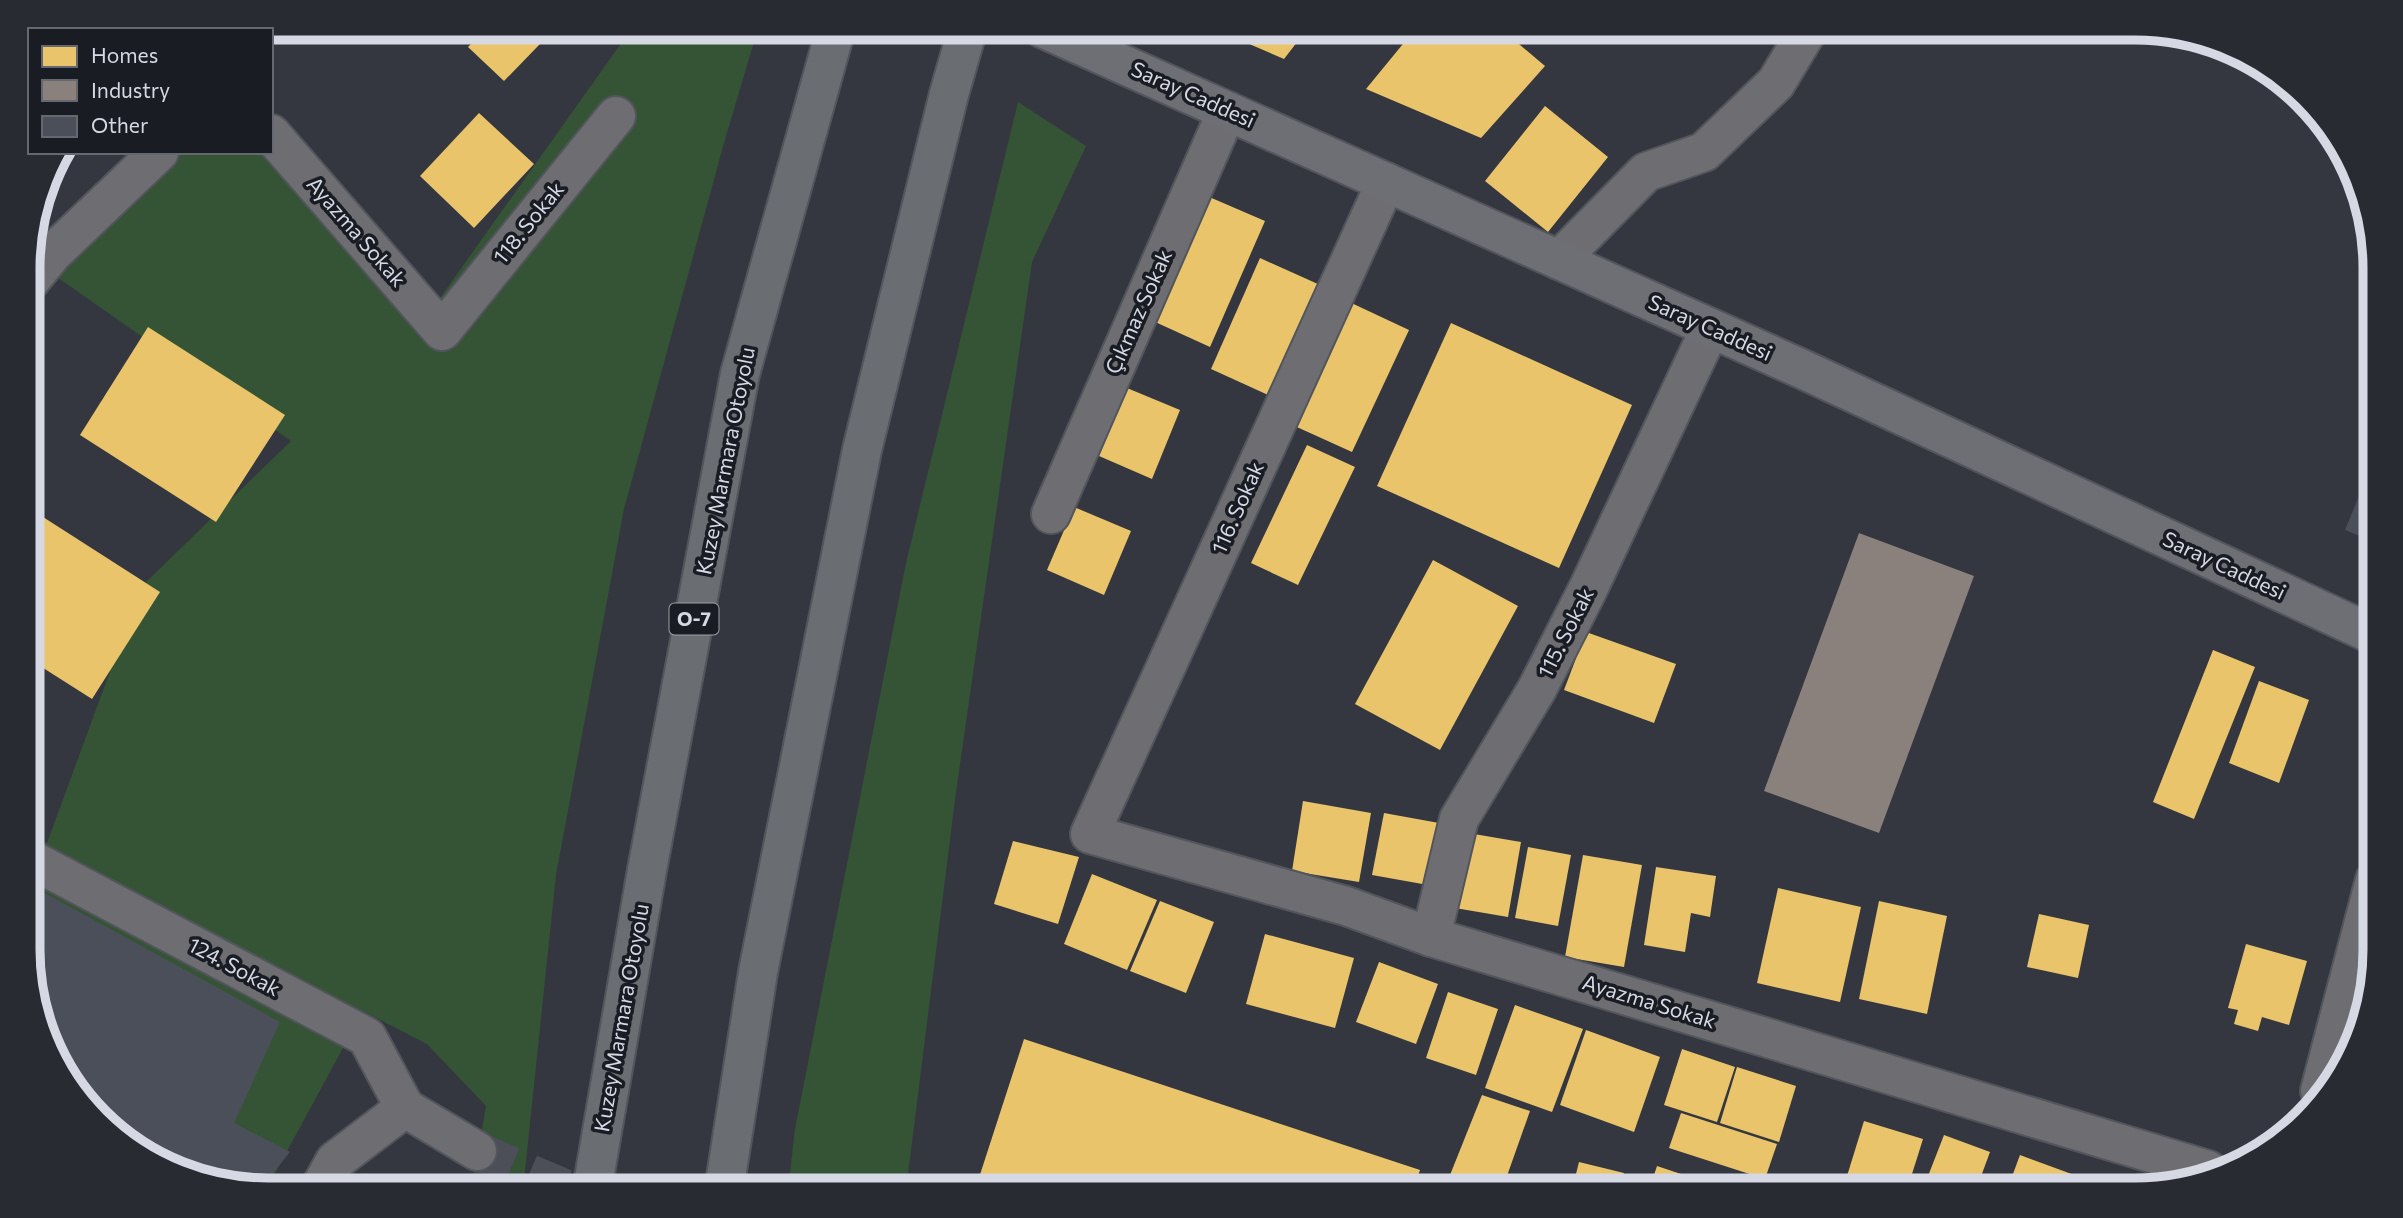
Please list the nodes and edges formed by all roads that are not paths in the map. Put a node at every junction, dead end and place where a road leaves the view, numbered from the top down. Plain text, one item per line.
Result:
1 (965, 40) edge
2 (1075, 40) edge
3 (1802, 40) edge
4 (833, 41) edge
5 (1227, 111) junction
6 (616, 116) dead end
7 (273, 136) edge
8 (157, 154) edge
9 (1386, 182) junction
10 (1559, 260) junction
11 (41, 268) edge
12 (1710, 329) junction
13 (442, 331) joint
14 (1051, 514) dead end
15 (2363, 630) edge
16 (1090, 834) joint
17 (40, 864) edge
18 (2363, 926) edge
19 (1431, 937) junction
20 (2323, 1078) edge
21 (405, 1108) junction
22 (477, 1151) tunnel mouth
23 (2201, 1168) edge
24 (326, 1178) edge
25 (594, 1178) edge
26 (726, 1178) edge

1 - 26 highway
2 - 5 main road, Saray Caddesi
3 - 10 street
4 - 25 highway, Kuzey Marmara Otoyolu / O-7
5 - 9 main road, Saray Caddesi
5 - 14 street, Çıkmaz Sokak
6 - 13 street, 118. Sokak
7 - 13 street, Ayazma Sokak
8 - 11 street
9 - 10 main road, Saray Caddesi
9 - 16 street, 116. Sokak
10 - 12 main road, Saray Caddesi
12 - 15 main road, Saray Caddesi
12 - 19 street, 115. Sokak
16 - 19 street, Ayazma Sokak
17 - 21 street, 124. Sokak
18 - 20 street
19 - 23 street, Ayazma Sokak
21 - 22 street
21 - 24 street

